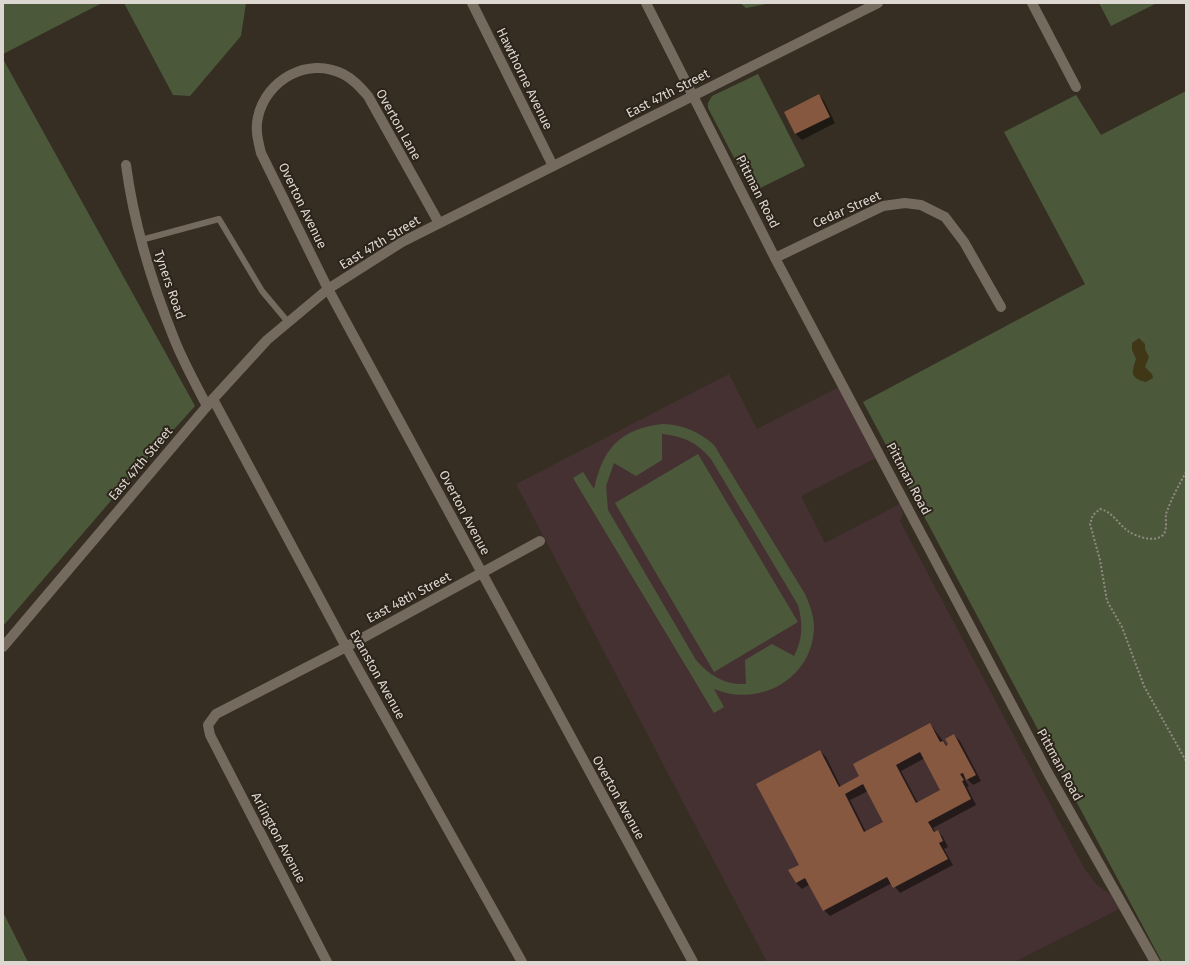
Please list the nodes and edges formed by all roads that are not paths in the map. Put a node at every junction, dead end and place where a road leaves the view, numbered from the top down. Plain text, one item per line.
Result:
1 (472, 3) edge
2 (646, 3) edge
3 (878, 3) edge
4 (1032, 3) edge
5 (288, 75) joint
6 (1076, 87) dead end
7 (694, 96) junction
8 (126, 165) dead end
9 (553, 166) junction
10 (439, 223) junction
11 (141, 240) junction
12 (775, 258) junction
13 (328, 289) junction
14 (1001, 307) dead end
15 (288, 322) junction
16 (210, 403) junction
17 (540, 541) dead end
18 (482, 574) junction
19 (3, 647) edge
20 (346, 647) junction
21 (208, 725) joint
22 (327, 962) edge
23 (522, 962) edge
24 (693, 962) edge
25 (1155, 962) edge

1 - 9 street, Hawthorne Avenue
2 - 7 street, Pittman Road
3 - 7 street, East 47th Street
4 - 6 street
5 - 10 street, Overton Lane
5 - 13 street, Overton Avenue
7 - 9 street, East 47th Street
7 - 12 street, Pittman Road
8 - 11 street, Tyners Road
9 - 10 street, East 47th Street
10 - 13 street, East 47th Street
11 - 15 lane
11 - 16 street, Tyners Road
12 - 14 street, Cedar Street
12 - 25 street, Pittman Road
13 - 15 street, East 47th Street
13 - 18 street, Overton Avenue
15 - 16 street, East 47th Street
16 - 19 street, East 47th Street
16 - 20 street, Evanston Avenue
17 - 18 street, East 48th Street
18 - 20 street, East 48th Street
18 - 24 street, Overton Avenue
20 - 21 street, East 48th Street
20 - 23 street, Evanston Avenue
21 - 22 street, Arlington Avenue

